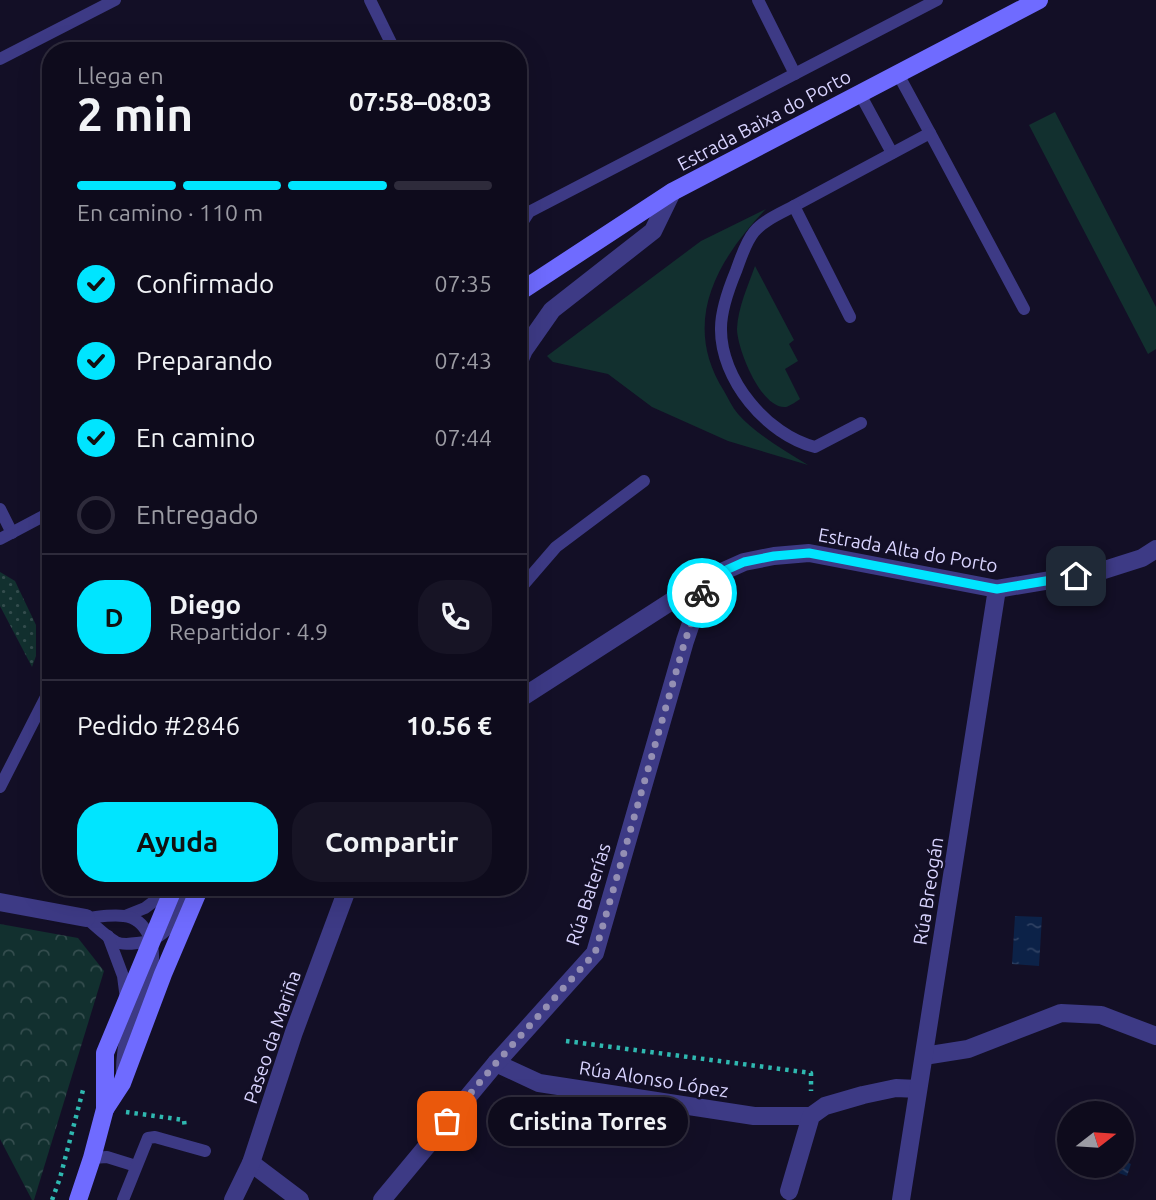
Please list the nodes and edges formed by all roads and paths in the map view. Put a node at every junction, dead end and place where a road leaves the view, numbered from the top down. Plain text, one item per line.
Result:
1 (115, 0) edge
2 (370, 0) edge
3 (758, 0) edge
4 (937, 0) edge
5 (1039, 0) edge
6 (391, 42) edge
7 (0, 60) edge
8 (796, 74) junction
9 (898, 74) junction
10 (860, 94) junction
11 (930, 133) junction
12 (892, 153) junction
13 (672, 192) junction
14 (794, 205) junction
15 (527, 215) edge
16 (527, 287) edge
17 (1024, 309) dead end
18 (850, 317) dead end
19 (527, 346) edge
20 (861, 424) dead end
21 (644, 481) dead end
22 (0, 509) edge
23 (42, 517) edge
24 (6, 536) edge
25 (1156, 549) edge
26 (706, 579) junction
27 (527, 581) edge
28 (997, 589) junction
29 (527, 695) edge
30 (42, 705) edge
31 (0, 787) edge
32 (161, 896) edge
33 (169, 896) edge
34 (185, 896) edge
35 (196, 896) edge
36 (345, 896) edge
37 (0, 902) edge
38 (125, 916) junction
39 (86, 918) junction
40 (108, 936) junction
41 (150, 942) junction
42 (126, 1002) junction
43 (1156, 1036) edge
44 (566, 1041) dead end
45 (924, 1056) junction
46 (496, 1063) junction
47 (122, 1083) junction
48 (918, 1088) junction
49 (105, 1109) junction
50 (811, 1116) junction
51 (184, 1120) dead end
52 (205, 1151) dead end
53 (93, 1158) junction
54 (251, 1163) junction
55 (136, 1166) junction
56 (789, 1191) dead end
57 (78, 1200) edge
58 (123, 1200) edge
59 (233, 1200) edge
60 (300, 1200) edge
61 (382, 1200) edge
62 (901, 1200) edge

1 - 7 lane
2 - 6 lane
3 - 8 lane
4 - 8 lane
5 - 9 main road, Estrada Baixa do Porto
8 - 15 lane
9 - 10 main road, Estrada Baixa do Porto
9 - 11 lane
10 - 12 lane
10 - 13 main road, Estrada Baixa do Porto
11 - 12 lane
11 - 17 lane
12 - 14 lane
13 - 16 main road, Estrada Baixa do Porto
13 - 19 street
14 - 18 lane
14 - 20 lane
21 - 27 lane
22 - 24 lane
23 - 24 lane
25 - 28 street, Estrada Alta do Porto
26 - 28 street, Estrada Alta do Porto
26 - 29 street, Estrada Alta do Porto
26 - 46 street, Rúa Baterías
28 - 45 street, Rúa Breogán
30 - 31 lane
32 - 38 lane
33 - 41 main road
34 - 41 lane
35 - 47 main road
36 - 54 street, Paseo da Mariña
37 - 39 street
38 - 39 lane
38 - 41 lane
39 - 40 lane
40 - 41 lane
40 - 42 lane
41 - 42 main road
41 - 47 lane
42 - 49 main road
43 - 45 street
44 - 50 path
45 - 48 street, Rúa Breogán
46 - 50 street, Rúa Alonso López
46 - 61 street, Rúa Baterías
47 - 49 main road
48 - 50 street, Rúa Alonso López
48 - 62 street, Rúa Breogán
49 - 51 path
49 - 53 main road
50 - 56 street
52 - 55 lane
53 - 55 lane
53 - 57 main road
54 - 59 street, Paseo da Mariña
54 - 60 street
55 - 58 lane

